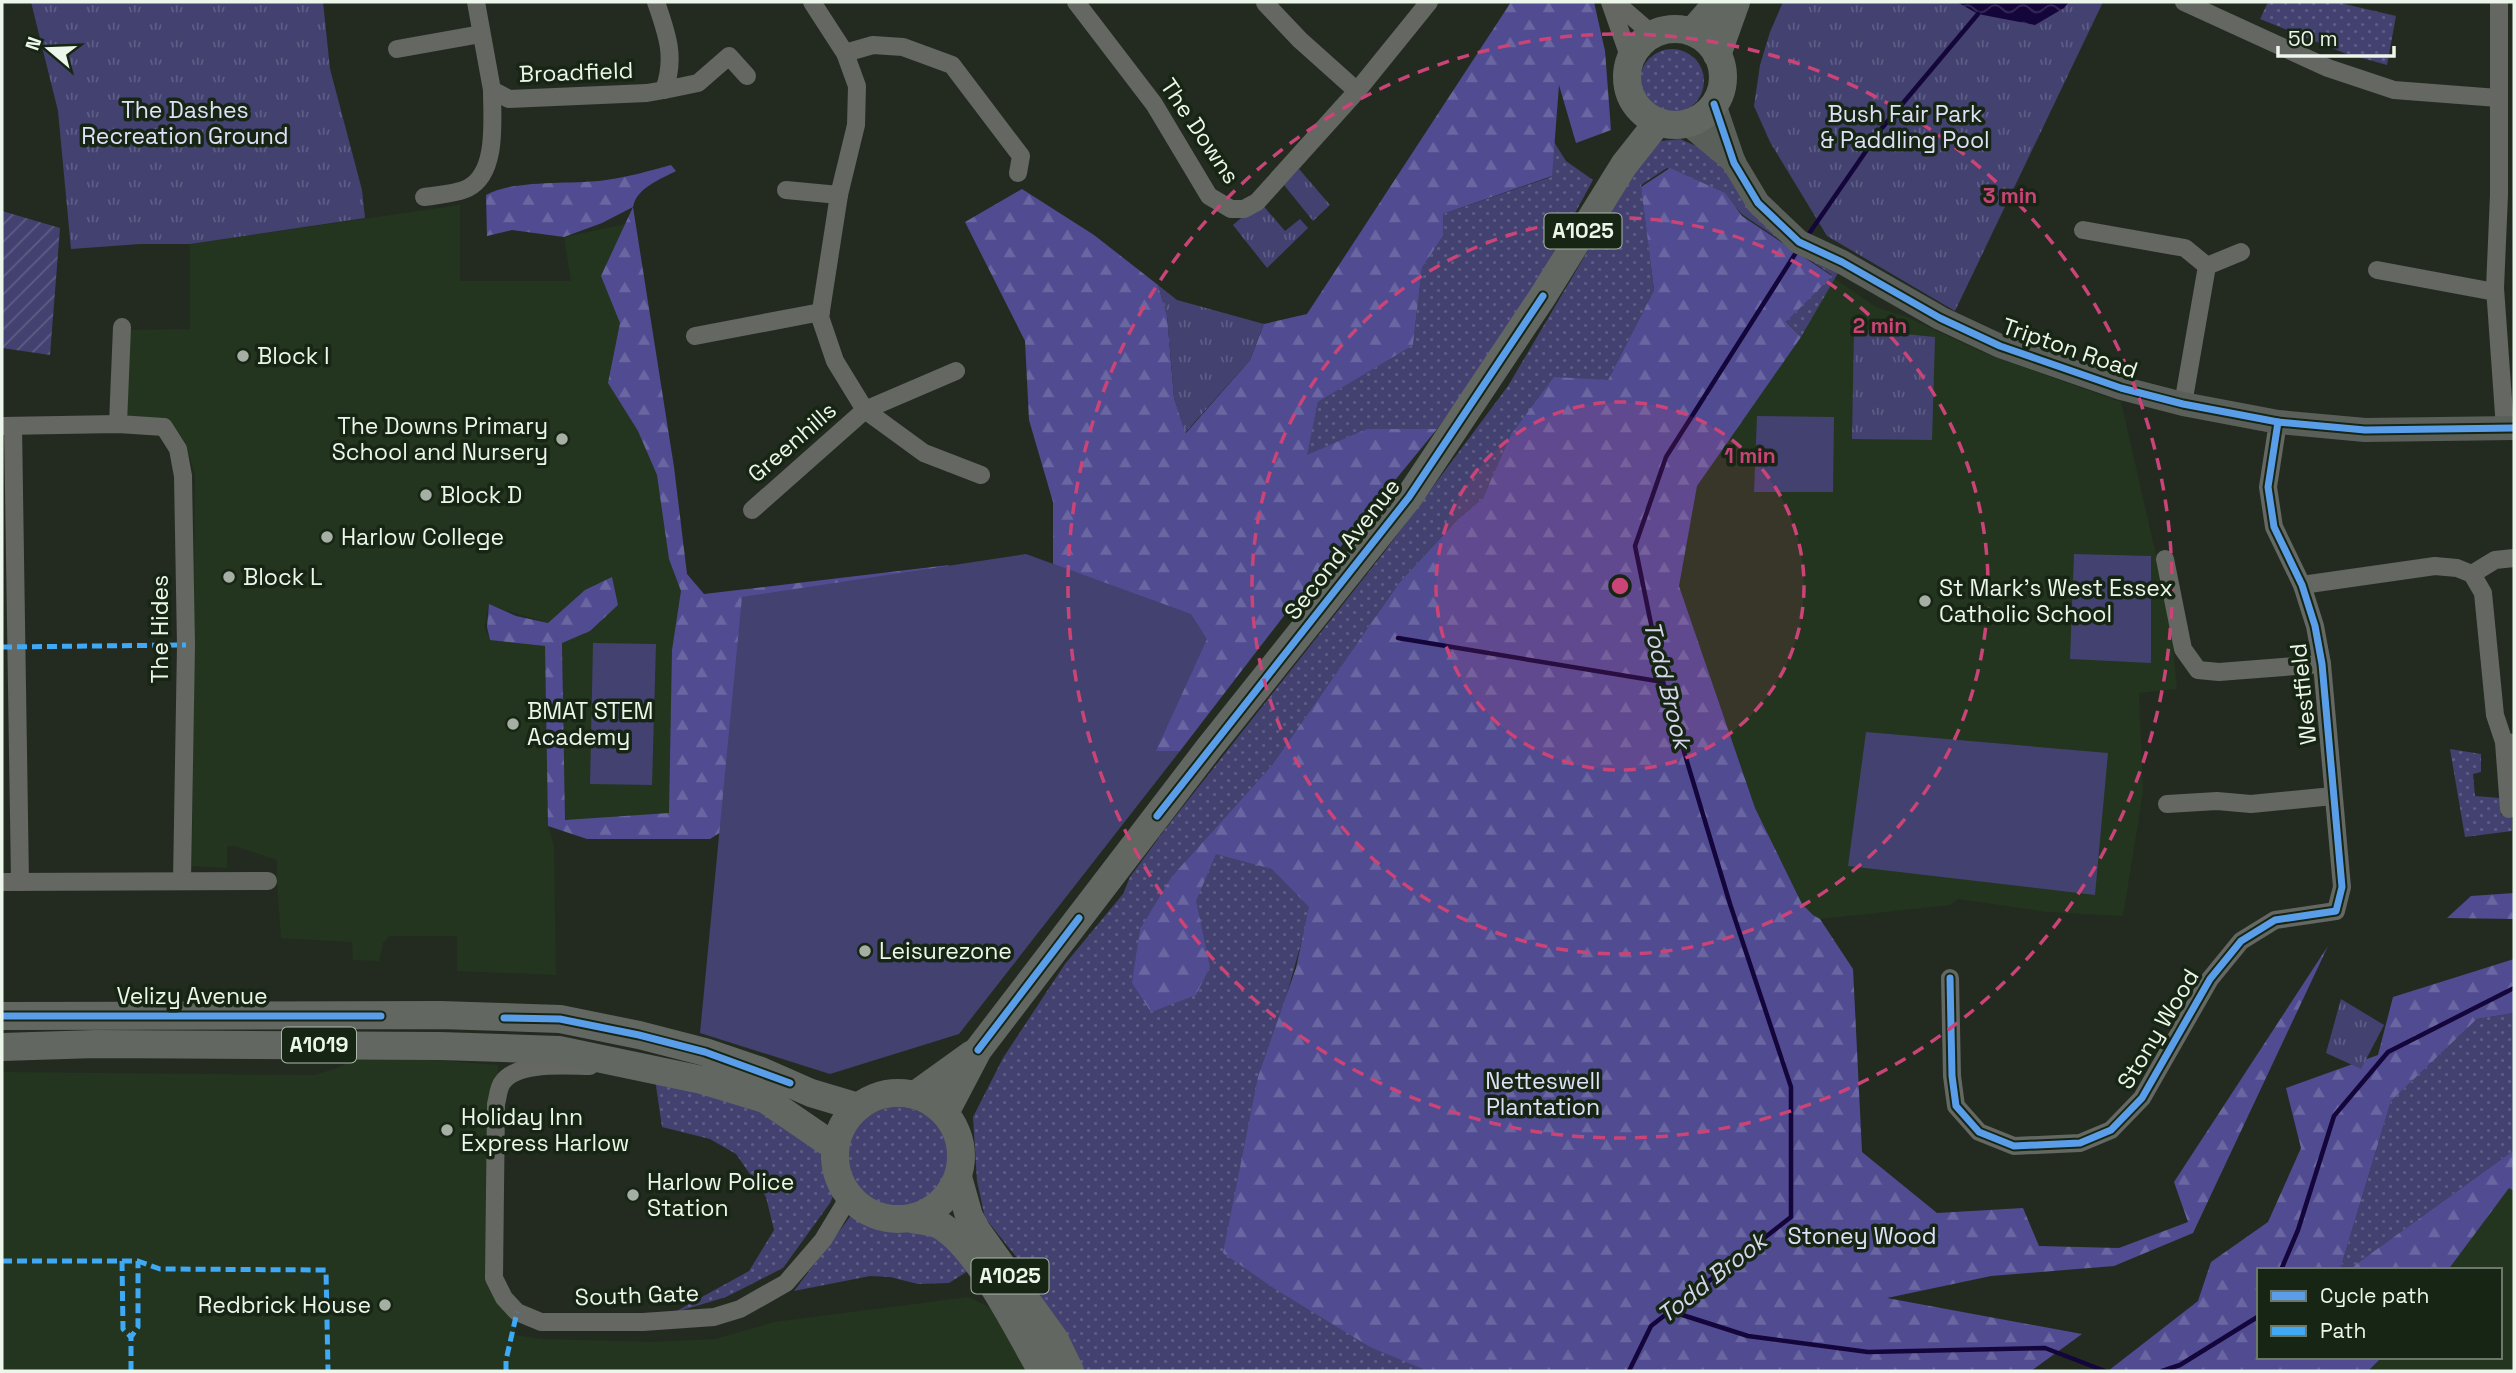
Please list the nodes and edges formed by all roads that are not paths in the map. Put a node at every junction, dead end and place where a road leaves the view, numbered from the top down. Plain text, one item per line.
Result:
1 (476, 2) edge
2 (656, 2) edge
3 (812, 2) edge
4 (1076, 2) edge
5 (1429, 2) edge
6 (1610, 2) edge
7 (1615, 2) edge
8 (1718, 2) edge
9 (1736, 2) edge
10 (2184, 2) edge
11 (2499, 2) edge
12 (1265, 3) edge
13 (1692, 32) junction
14 (481, 34) junction
15 (1652, 34) junction
16 (397, 49) dead end
17 (845, 53) junction
18 (1717, 55) junction
19 (1630, 59) junction
20 (747, 76) dead end
21 (492, 90) junction
22 (664, 90) junction
23 (1357, 91) junction
24 (2498, 98) junction
25 (1714, 104) junction
26 (1648, 115) junction
27 (1687, 123) junction
28 (1734, 163) junction
29 (1017, 173) dead end
30 (786, 190) dead end
31 (839, 195) junction
32 (424, 197) dead end
33 (2083, 230) dead end
34 (2241, 252) dead end
35 (2207, 266) junction
36 (2377, 270) dead end
37 (2496, 292) junction
38 (2506, 309) edge
39 (821, 312) junction
40 (122, 327) dead end
41 (695, 336) dead end
42 (956, 371) dead end
43 (2183, 404) junction
44 (865, 411) junction
45 (2278, 422) junction
46 (118, 424) junction
47 (7, 426) edge
48 (2510, 428) edge
49 (981, 475) dead end
50 (752, 510) dead end
51 (2514, 558) edge
52 (2165, 559) dead end
53 (2472, 575) junction
54 (2302, 585) junction
55 (2322, 664) junction
56 (2509, 743) edge
57 (2333, 796) junction
58 (2167, 804) dead end
59 (2509, 809) dead end
60 (182, 881) junction
61 (268, 881) dead end
62 (2, 882) edge
63 (20, 882) junction
64 (2342, 887) joint
65 (1950, 978) dead end
66 (2, 1016) edge
67 (2, 1047) edge
68 (978, 1050) junction
69 (634, 1067) junction
70 (915, 1095) junction
71 (858, 1107) junction
72 (945, 1114) junction
73 (835, 1147) junction
74 (958, 1177) junction
75 (849, 1197) junction
76 (912, 1219) junction
77 (1042, 1371) edge
78 (1070, 1371) edge

1 - 14 street, Broadfield
2 - 22 street, Broadfield
3 - 17 street, Greenhills
4 - 23 street, The Downs
5 - 23 street, The Downs
6 - 19 street
7 - 15 street
8 - 13 main road
9 - 18 main road
10 - 24 street
11 - 24 street
12 - 23 street
13 - 15 main road
13 - 18 main road
14 - 16 street
14 - 21 street, Broadfield
15 - 19 main road
17 - 29 street
17 - 31 street, Greenhills
18 - 25 main road
19 - 26 main road
20 - 22 street, Broadfield
21 - 22 street, Broadfield
21 - 32 street, Broadfield
24 - 37 street
25 - 27 main road
25 - 28 street, Tripton Road
26 - 27 main road
26 - 68 main road, Second Avenue / A1025
27 - 28 street, Tripton Road
28 - 43 street, Tripton Road
30 - 31 street
31 - 39 street, Greenhills
33 - 35 street
34 - 35 street
35 - 43 street
36 - 37 street
37 - 38 street
38 - 48 street
39 - 41 street
39 - 44 street, Greenhills
40 - 46 street
42 - 44 street, Greenhills
43 - 45 street, Tripton Road
44 - 49 street, Greenhills
44 - 50 street, Greenhills
45 - 48 street, Tripton Road
45 - 54 street, Westfield
46 - 47 street, The Hides
46 - 60 street, The Hides
47 - 63 street, The Hides
51 - 53 street
52 - 55 street, Westfield
53 - 54 street
53 - 56 street
54 - 55 street, Westfield
55 - 57 street, Westfield
56 - 59 street
57 - 58 street
57 - 64 street, Westfield
60 - 61 street
60 - 63 street
62 - 63 street
64 - 65 street, Stony Wood
66 - 71 main road, Velizy Avenue / A1019
67 - 69 main road, A1019
68 - 70 main road, Second Avenue / A1025
68 - 72 main road, Second Avenue / A1025
69 - 73 main road, A1019
69 - 75 street, South Gate
70 - 71 main road
70 - 72 main road
71 - 73 main road
72 - 74 main road
73 - 75 main road
74 - 76 main road
74 - 78 main road, A1025
75 - 76 main road
76 - 77 main road, A1025

